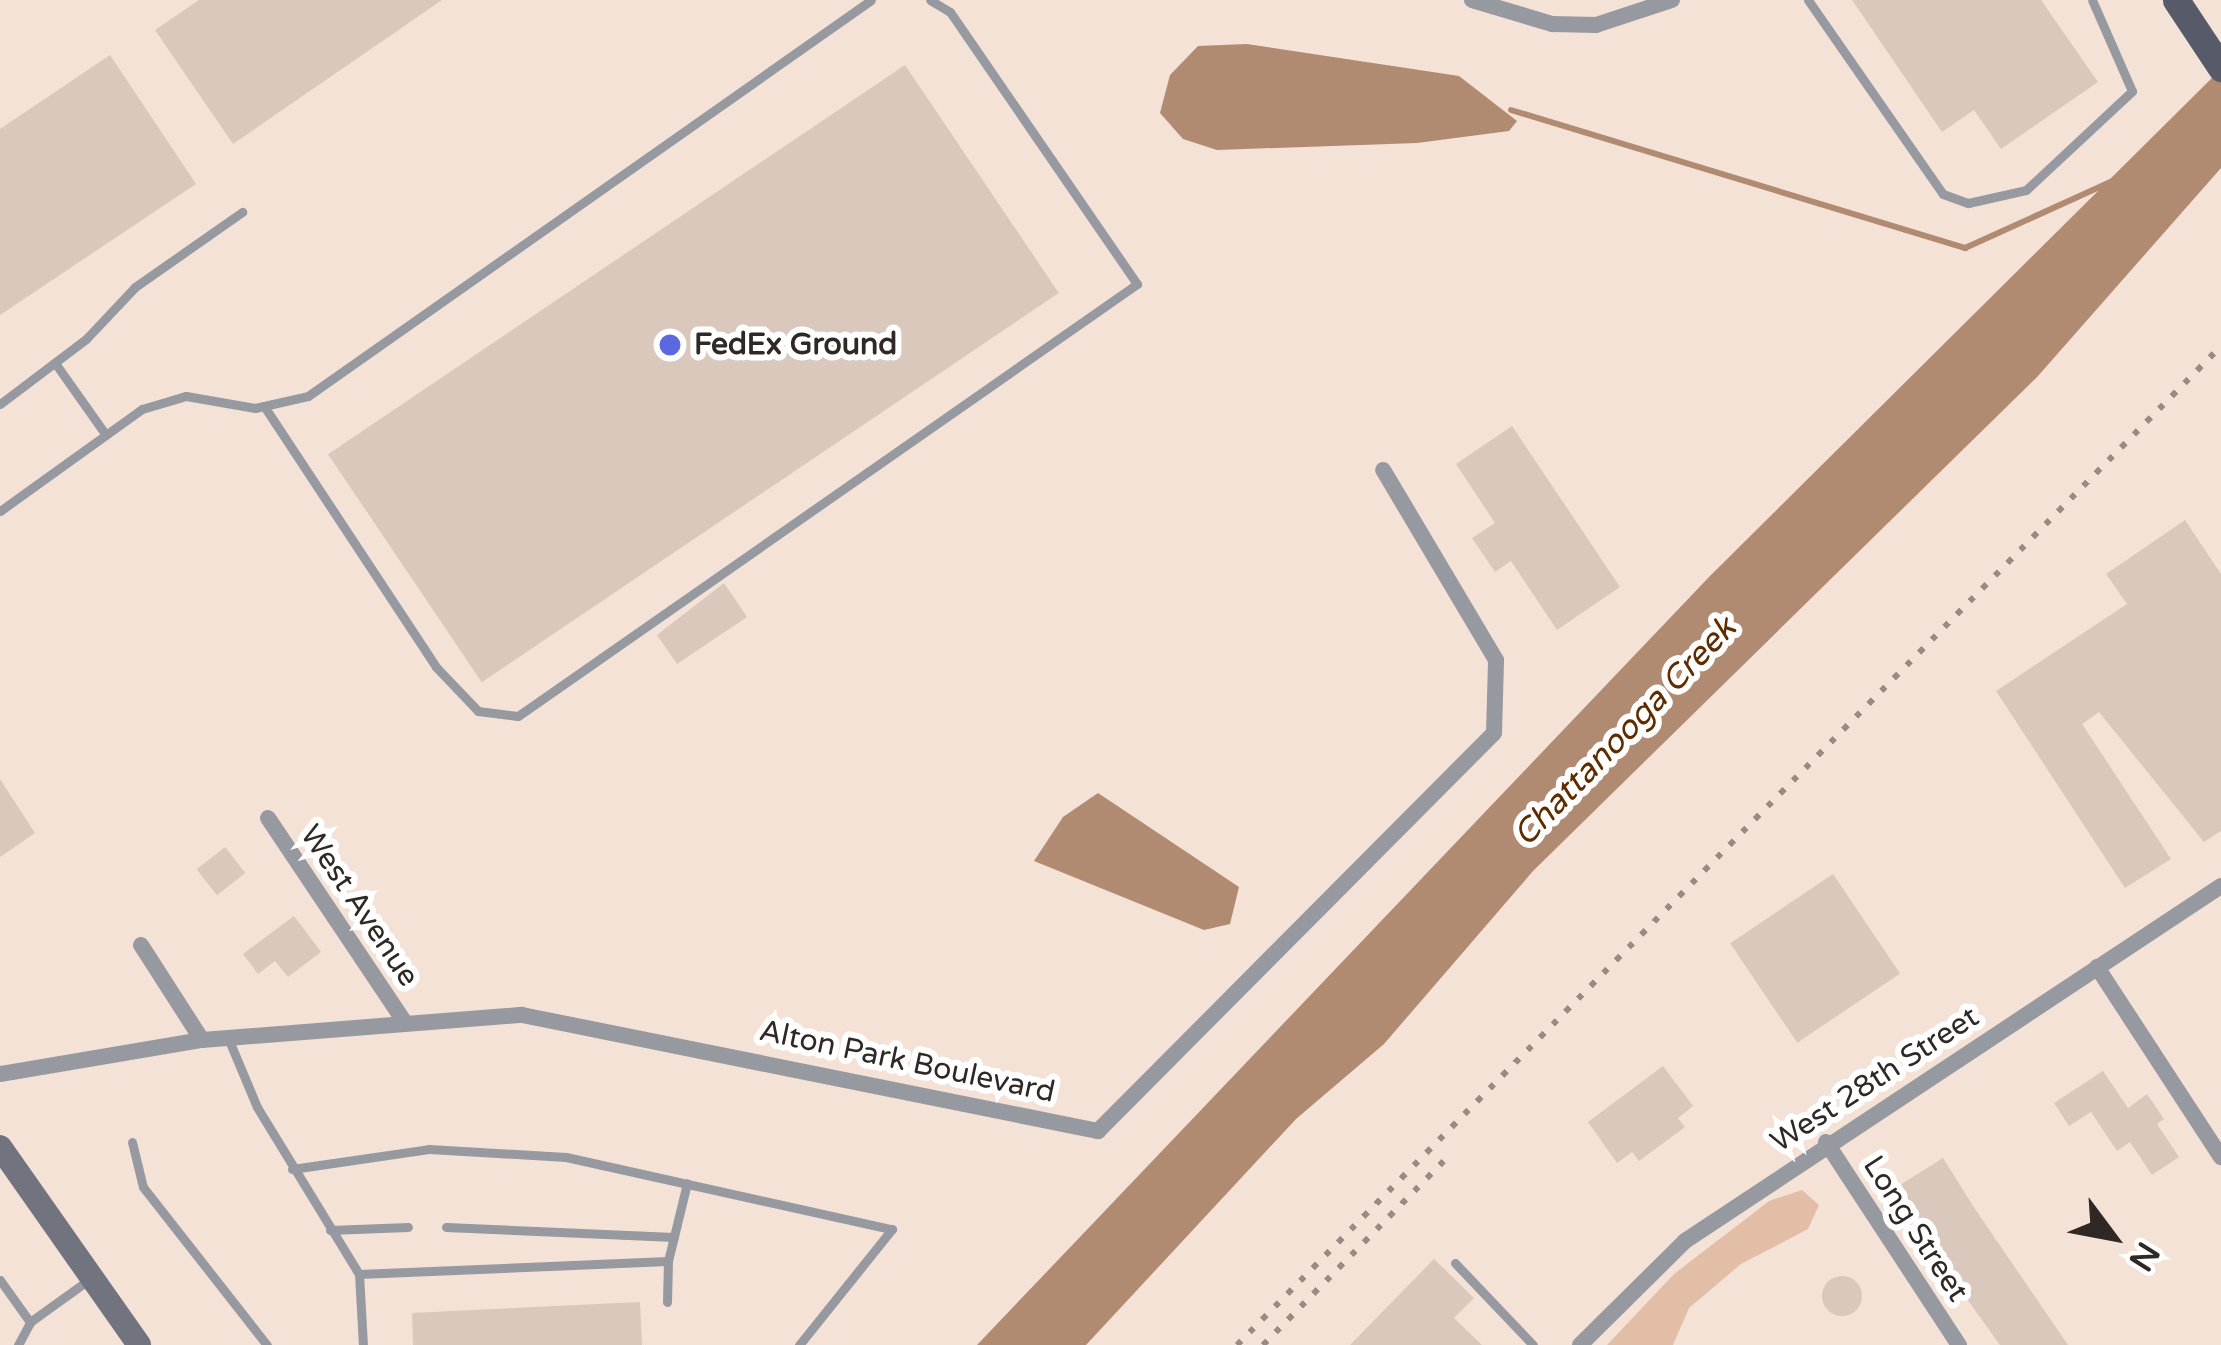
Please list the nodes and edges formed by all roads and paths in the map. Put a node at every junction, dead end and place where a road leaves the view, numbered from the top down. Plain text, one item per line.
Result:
1 (871, 0) edge
2 (930, 0) edge
3 (1472, 0) edge
4 (1672, 0) edge
5 (1808, 0) edge
6 (2092, 0) edge
7 (2176, 0) edge
8 (2221, 68) edge
9 (242, 212) dead end
10 (55, 363) junction
11 (0, 404) edge
12 (264, 406) junction
13 (106, 435) junction
14 (1383, 470) dead end
15 (0, 511) edge
16 (268, 818) dead end
17 (2221, 886) edge
18 (141, 945) dead end
19 (2097, 967) junction
20 (405, 1023) junction
21 (228, 1038) junction
22 (202, 1040) junction
23 (0, 1074) edge
24 (132, 1142) dead end
25 (1826, 1142) junction
26 (0, 1147) edge
27 (2221, 1157) edge
28 (292, 1169) junction
29 (686, 1184) junction
30 (408, 1227) dead end
31 (446, 1227) dead end
32 (330, 1229) junction
33 (674, 1237) junction
34 (668, 1261) junction
35 (1455, 1263) dead end
36 (359, 1274) junction
37 (92, 1278) junction
38 (0, 1280) edge
39 (667, 1302) dead end
40 (30, 1322) junction
41 (18, 1345) edge
42 (139, 1345) edge
43 (267, 1345) edge
44 (363, 1345) edge
45 (799, 1345) edge
46 (1533, 1345) edge
47 (1580, 1345) edge
48 (1959, 1345) edge

1 - 12 lane
2 - 12 lane
3 - 4 street
5 - 6 lane
7 - 8 main road
9 - 10 lane
10 - 11 lane
10 - 13 lane
12 - 13 lane
13 - 15 lane
14 - 20 street, Alton Park Boulevard
16 - 20 street, West Avenue
17 - 19 street, West 28th Street
18 - 22 street
19 - 25 street, West 28th Street
19 - 27 street
20 - 21 street, Alton Park Boulevard
21 - 22 street, Alton Park Boulevard
21 - 28 lane
22 - 23 street, Alton Park Boulevard
24 - 43 lane
25 - 47 street, West 28th Street
25 - 48 street, Long Street
26 - 37 main road
28 - 29 lane
28 - 32 lane
29 - 33 lane
29 - 45 lane
30 - 32 lane
31 - 33 lane
32 - 36 lane
33 - 34 lane
34 - 36 lane
34 - 39 lane
35 - 46 lane
36 - 44 lane
37 - 40 lane
37 - 42 main road
38 - 40 lane
40 - 41 lane

